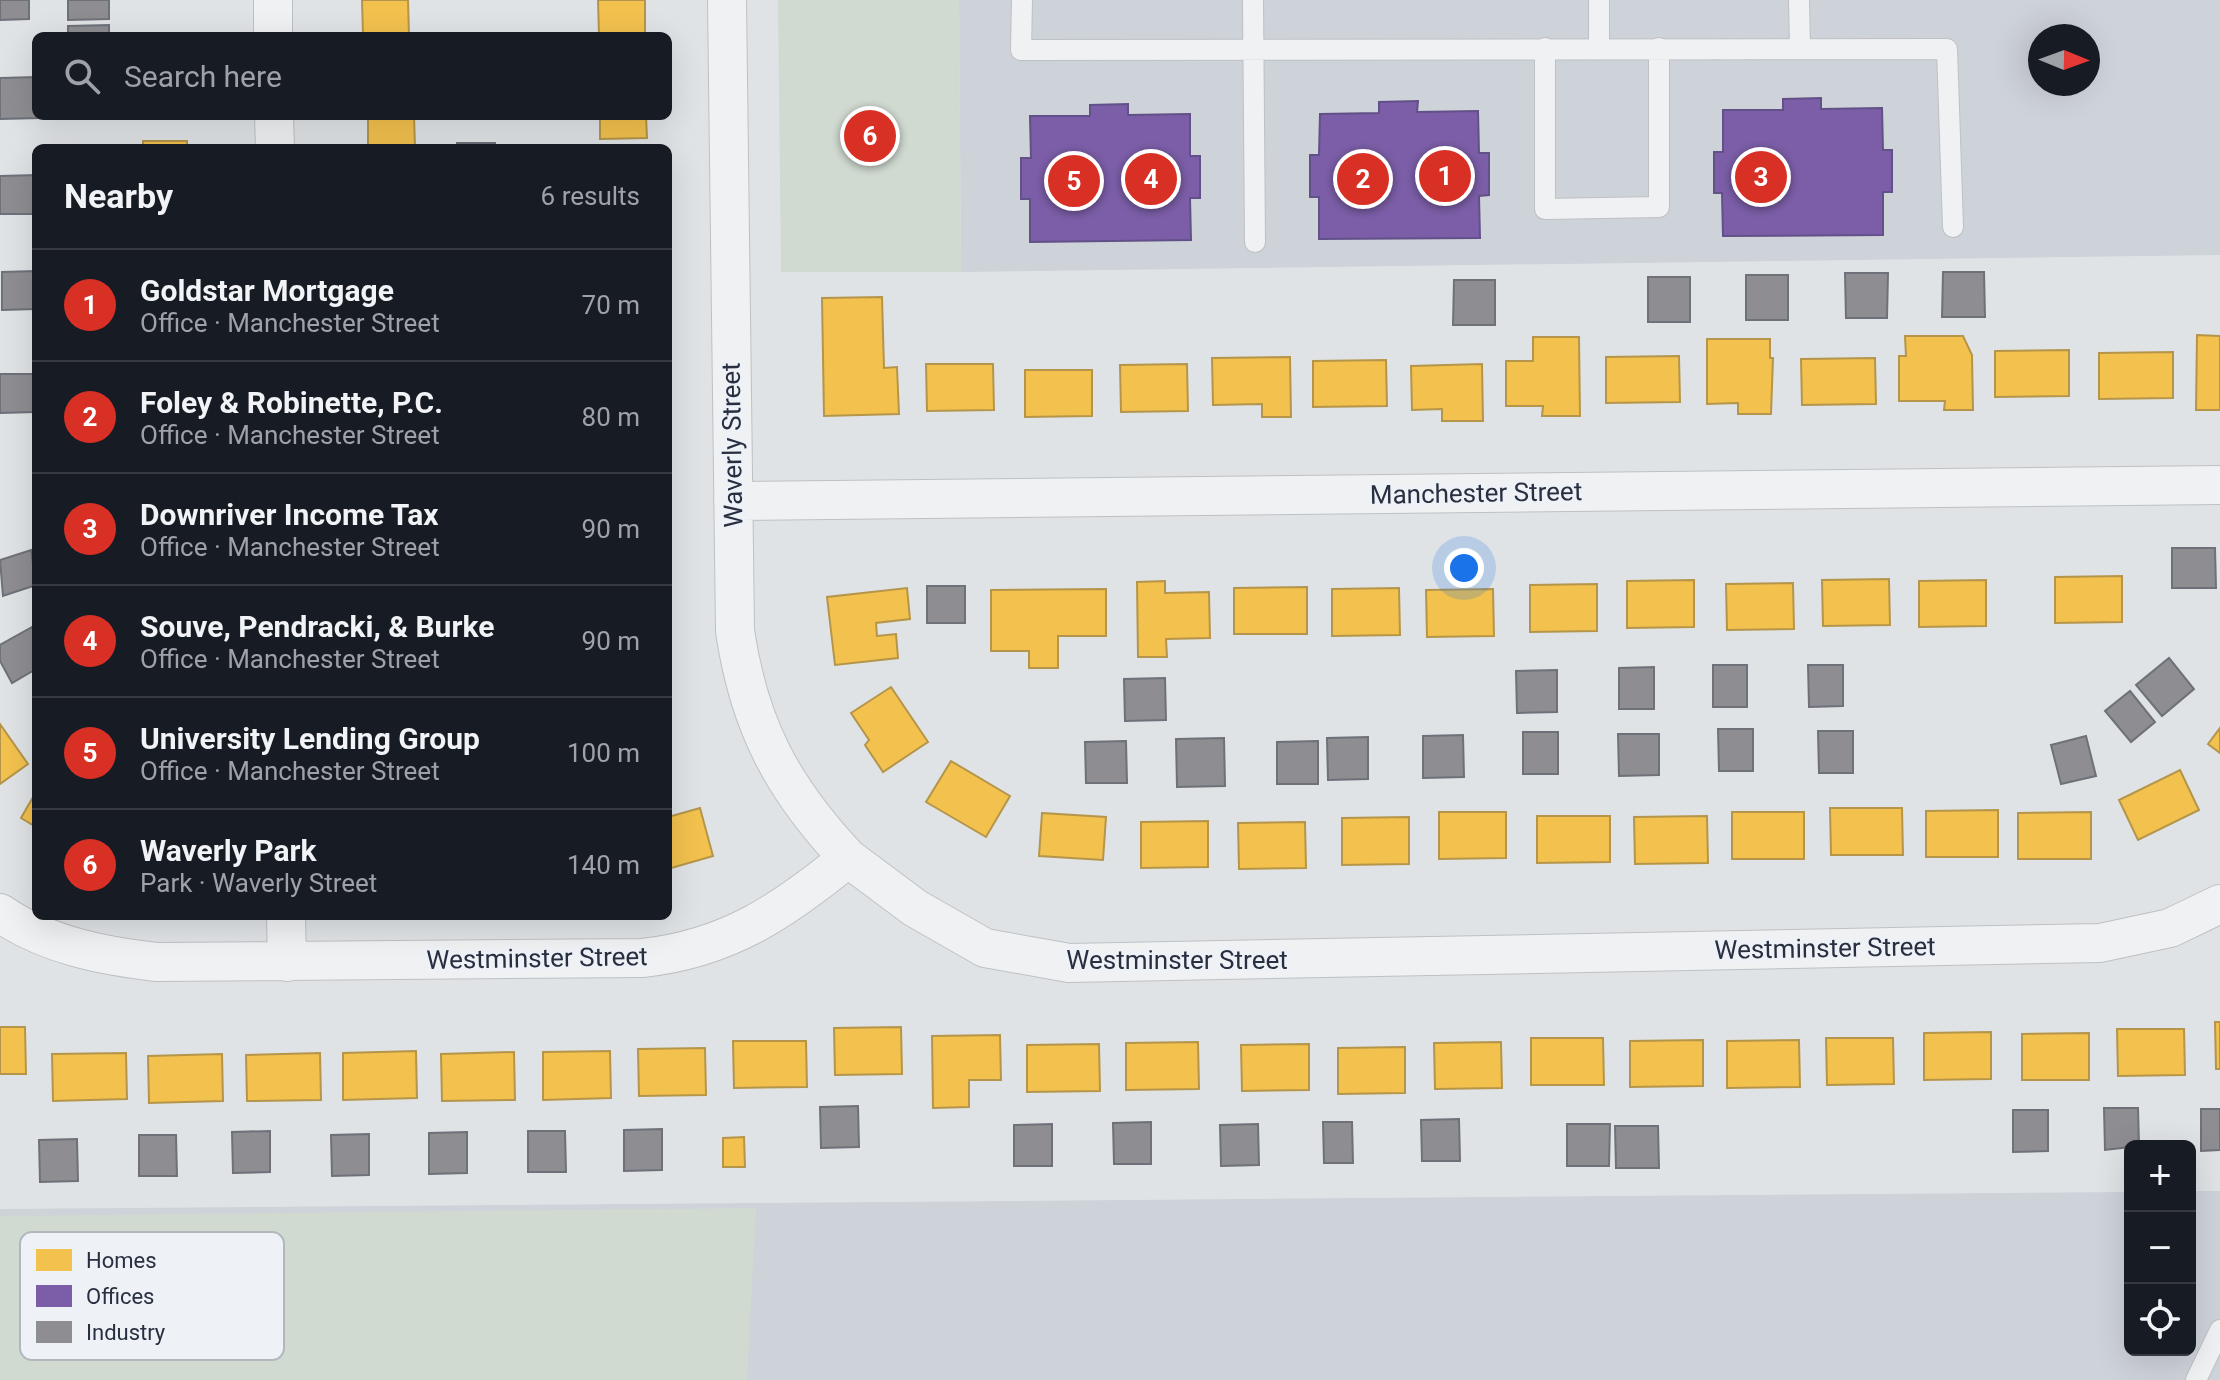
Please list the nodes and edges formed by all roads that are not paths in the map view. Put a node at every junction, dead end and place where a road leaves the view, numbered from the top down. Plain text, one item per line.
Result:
1 (273, 0) edge
2 (727, 0) edge
3 (1022, 0) edge
4 (1253, 0) edge
5 (1599, 0) edge
6 (1799, 0) edge
7 (273, 32) edge
8 (1800, 47) junction
9 (1545, 48) junction
10 (1599, 48) junction
11 (1659, 48) junction
12 (1253, 49) junction
13 (274, 120) edge
14 (275, 144) edge
15 (1953, 227) dead end
16 (1255, 242) dead end
17 (2220, 485) edge
18 (733, 501) junction
19 (848, 858) junction
20 (2220, 904) edge
21 (0, 913) edge
22 (286, 920) edge
23 (287, 962) junction
24 (2220, 1330) edge
25 (2196, 1380) edge

1 - 7 street
2 - 18 street, Waverly Street
3 - 12 lane
4 - 12 lane
5 - 10 lane
6 - 8 lane
8 - 11 lane
8 - 15 lane
9 - 10 lane
9 - 11 lane
9 - 12 lane
10 - 11 lane
12 - 16 lane
13 - 14 street
17 - 18 street, Manchester Street
18 - 19 street, Waverly Street
19 - 20 street, Westminster Street
19 - 23 street, Westminster Street
21 - 23 street, Westminster Street
22 - 23 street
24 - 25 lane

